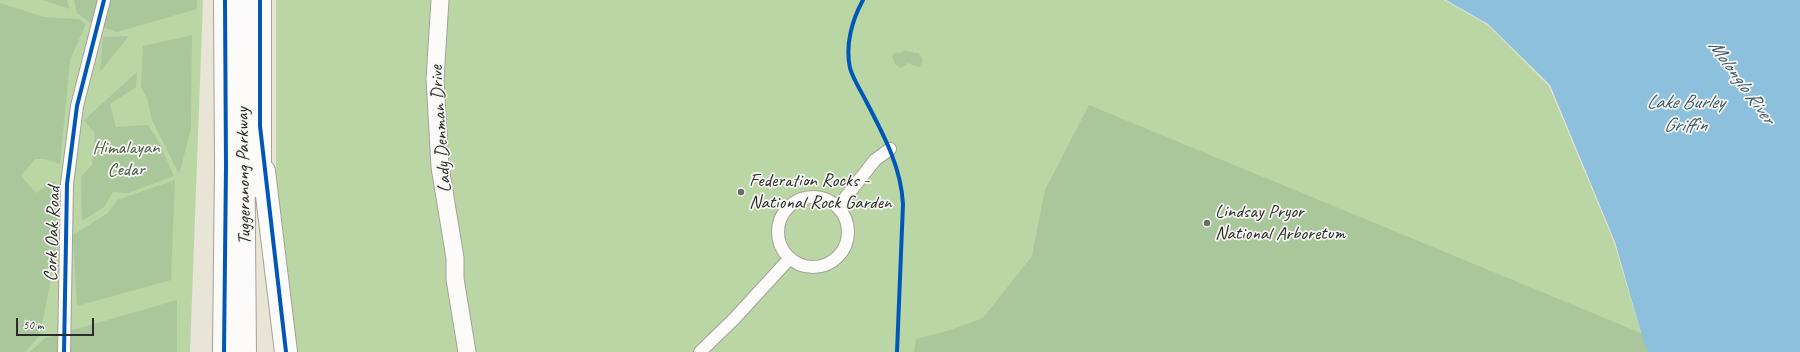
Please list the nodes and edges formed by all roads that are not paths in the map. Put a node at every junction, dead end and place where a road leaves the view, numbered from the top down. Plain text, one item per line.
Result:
1 (104, 0) edge
2 (225, 0) edge
3 (242, 0) edge
4 (260, 0) edge
5 (440, 0) edge
6 (260, 126) junction
7 (890, 149) dead end
8 (245, 189) junction
9 (838, 207) junction
10 (455, 258) junction
11 (790, 258) junction
12 (64, 352) edge
13 (224, 352) edge
14 (235, 352) edge
15 (245, 352) edge
16 (260, 352) edge
17 (286, 352) edge
18 (467, 352) edge
19 (478, 352) edge
20 (700, 352) edge

1 - 12 street, Cork Oak Road
2 - 13 highway
3 - 8 highway, Tuggeranong Parkway
4 - 6 highway, Tuggeranong Parkway
5 - 10 street, Lady Denman Drive
6 - 16 highway, Tuggeranong Parkway
6 - 17 highway
7 - 9 street
8 - 14 highway
8 - 15 highway, Tuggeranong Parkway
9 - 11 street
9 - 11 street
10 - 18 street, Lady Denman Drive
10 - 19 street, Lady Denman Drive
11 - 20 street

